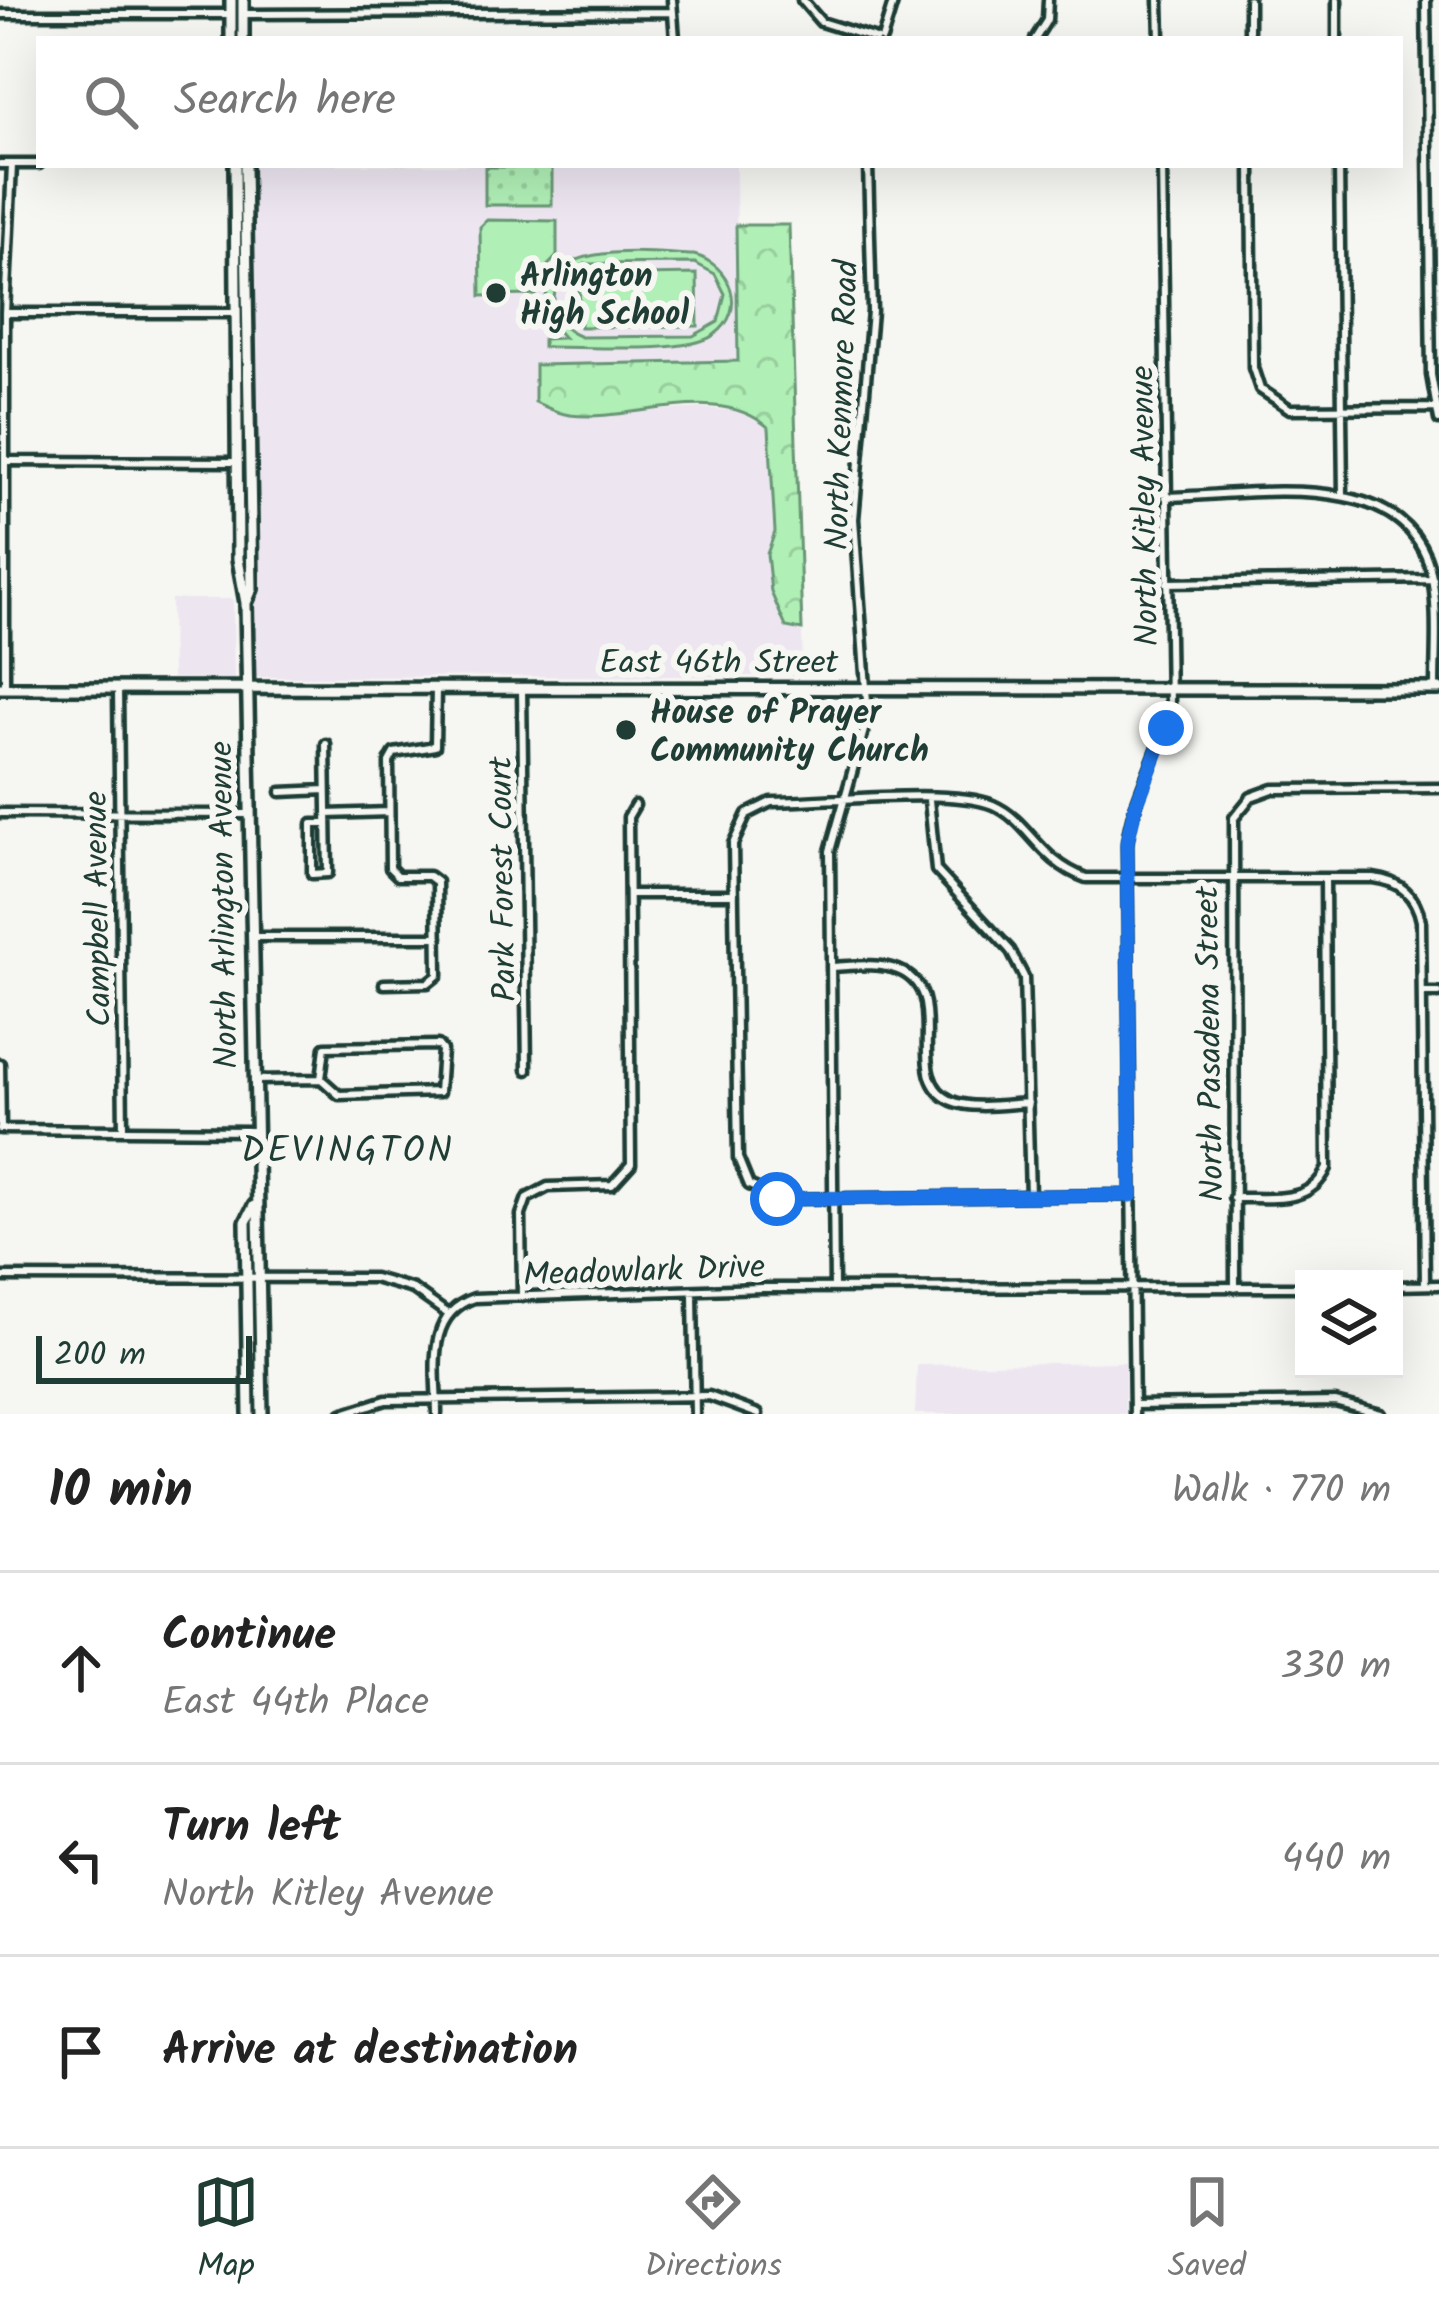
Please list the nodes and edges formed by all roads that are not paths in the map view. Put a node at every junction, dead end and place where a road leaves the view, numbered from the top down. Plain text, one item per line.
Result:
1 (231, 0) edge
2 (243, 0) edge
3 (672, 0) edge
4 (802, 0) edge
5 (894, 0) edge
6 (1048, 0) edge
7 (1159, 0) edge
8 (1249, 0) edge
9 (1336, 0) edge
10 (1426, 0) edge
11 (673, 12) junction
12 (0, 14) edge
13 (237, 14) junction
14 (232, 36) edge
15 (242, 36) edge
16 (675, 36) edge
17 (869, 36) edge
18 (880, 36) edge
19 (1037, 36) edge
20 (1160, 36) edge
21 (1249, 36) edge
22 (1337, 36) edge
23 (1428, 130) junction
24 (1439, 130) edge
25 (0, 164) edge
26 (36, 164) edge
27 (12, 165) junction
28 (235, 168) edge
29 (245, 168) edge
30 (868, 168) edge
31 (1162, 168) edge
32 (1251, 168) edge
33 (1339, 168) edge
34 (5, 313) junction
35 (236, 313) junction
36 (3, 348) edge
37 (1437, 408) edge
38 (1342, 409) junction
39 (1439, 419) edge
40 (9, 460) junction
41 (236, 462) junction
42 (1343, 495) junction
43 (1166, 496) junction
44 (1432, 579) junction
45 (1167, 583) junction
46 (246, 603) junction
47 (868, 687) junction
48 (1170, 687) junction
49 (3, 688) edge
50 (118, 688) junction
51 (436, 688) junction
52 (522, 688) junction
53 (1437, 688) edge
54 (247, 689) junction
55 (326, 744) dead end
56 (1439, 788) edge
57 (327, 790) junction
58 (281, 792) dead end
59 (928, 800) junction
60 (844, 801) junction
61 (634, 805) dead end
62 (390, 812) junction
63 (0, 813) edge
64 (119, 814) junction
65 (248, 814) junction
66 (327, 814) junction
67 (327, 824) junction
68 (1325, 879) junction
69 (1230, 880) junction
70 (1127, 881) junction
71 (629, 894) junction
72 (734, 894) junction
73 (250, 937) junction
74 (438, 937) junction
75 (831, 967) junction
76 (384, 984) dead end
77 (1422, 993) junction
78 (1439, 993) edge
79 (0, 1064) edge
80 (527, 1070) dead end
81 (321, 1079) junction
82 (252, 1080) junction
83 (1028, 1103) junction
84 (0, 1130) edge
85 (123, 1130) junction
86 (252, 1130) junction
87 (1131, 1195) junction
88 (1030, 1196) junction
89 (1233, 1198) junction
90 (834, 1199) junction
91 (254, 1206) junction
92 (247, 1276) junction
93 (0, 1277) edge
94 (260, 1277) junction
95 (1425, 1285) junction
96 (1439, 1285) edge
97 (1403, 1286) edge
98 (1295, 1287) edge
99 (835, 1288) junction
100 (1234, 1288) junction
101 (1132, 1289) junction
102 (693, 1295) junction
103 (522, 1297) junction
104 (448, 1314) junction
105 (694, 1396) junction
106 (437, 1400) junction
107 (1298, 1402) junction
108 (1134, 1409) edge
109 (249, 1414) edge
110 (262, 1414) edge
111 (342, 1414) edge
112 (437, 1414) edge
113 (694, 1414) edge
114 (758, 1414) edge
115 (1298, 1414) edge
116 (1381, 1414) edge

1 - 13 main road
2 - 13 main road
3 - 11 street
4 - 17 street
5 - 18 street
6 - 19 street
7 - 20 street
8 - 21 street
9 - 22 street
10 - 23 street
11 - 13 street
11 - 16 street
12 - 13 street
13 - 14 main road
13 - 15 main road
23 - 24 street
23 - 37 street
25 - 27 street
26 - 27 street
27 - 34 street
28 - 35 main road, North Arlington Avenue
29 - 46 main road, North Arlington Avenue
30 - 47 street, North Kenmore Road
31 - 43 street, North Kitley Avenue
32 - 38 street
33 - 38 street
34 - 35 street
34 - 36 street
35 - 41 main road, North Arlington Avenue
36 - 40 street
37 - 38 street
37 - 39 street
38 - 42 street
40 - 41 street
40 - 49 street
41 - 46 main road, North Arlington Avenue
42 - 43 street
42 - 44 street
43 - 45 street, North Kitley Avenue
44 - 45 street
44 - 53 street
45 - 48 street, North Kitley Avenue
46 - 54 main road, North Arlington Avenue
47 - 48 main road, East 46th Street
47 - 52 main road, East 46th Street
47 - 60 street, North Kenmore Road
48 - 53 main road, East 46th Street
48 - 70 street, North Kitley Avenue
49 - 50 main road, East 46th Street
50 - 54 main road, East 46th Street
50 - 64 street, Campbell Avenue
51 - 52 main road, East 46th Street
51 - 54 main road, East 46th Street
51 - 62 street
52 - 80 street, Park Forest Court
54 - 65 main road, North Arlington Avenue
55 - 57 street
56 - 69 street, North Pasadena Street
57 - 58 street
57 - 66 street
59 - 60 street
59 - 70 street
59 - 83 street
60 - 72 street
60 - 75 street, North Kenmore Road
61 - 71 street
62 - 66 street
62 - 74 street
63 - 64 street
64 - 65 street
64 - 85 street, Campbell Avenue
65 - 73 main road, North Arlington Avenue
66 - 67 street
67 - 67 street
68 - 69 street
68 - 77 street
68 - 89 street
69 - 70 street
69 - 89 street, North Pasadena Street
70 - 87 street, North Kitley Avenue
71 - 72 street
71 - 103 street
72 - 90 street
73 - 74 street
73 - 82 main road, North Arlington Avenue
74 - 76 street
75 - 83 street
75 - 90 street, North Kenmore Road
77 - 78 street
77 - 95 street
79 - 84 street
81 - 81 street
81 - 82 street
82 - 86 main road, North Arlington Avenue
83 - 88 street
84 - 85 street
85 - 86 street
86 - 91 main road, North Arlington Avenue
87 - 88 street
87 - 101 street, North Kitley Avenue
88 - 90 street
89 - 100 street, North Pasadena Street
90 - 99 street, North Kenmore Road
91 - 92 main road, North Arlington Avenue
91 - 94 main road, North Arlington Avenue
92 - 93 street
92 - 94 street
92 - 109 main road, North Arlington Avenue
94 - 104 street
94 - 110 main road, North Arlington Avenue
95 - 96 street
95 - 97 street
98 - 100 street, Meadowlark Drive
99 - 101 street, Meadowlark Drive
99 - 102 street, Meadowlark Drive
100 - 101 street, Meadowlark Drive
101 - 108 street, North Kitley Avenue
102 - 103 street, Meadowlark Drive
102 - 105 street
103 - 104 street, Meadowlark Drive
104 - 106 street
105 - 106 street
105 - 113 street
105 - 114 street
106 - 111 street
106 - 112 street
107 - 108 street
107 - 115 street
107 - 116 street

